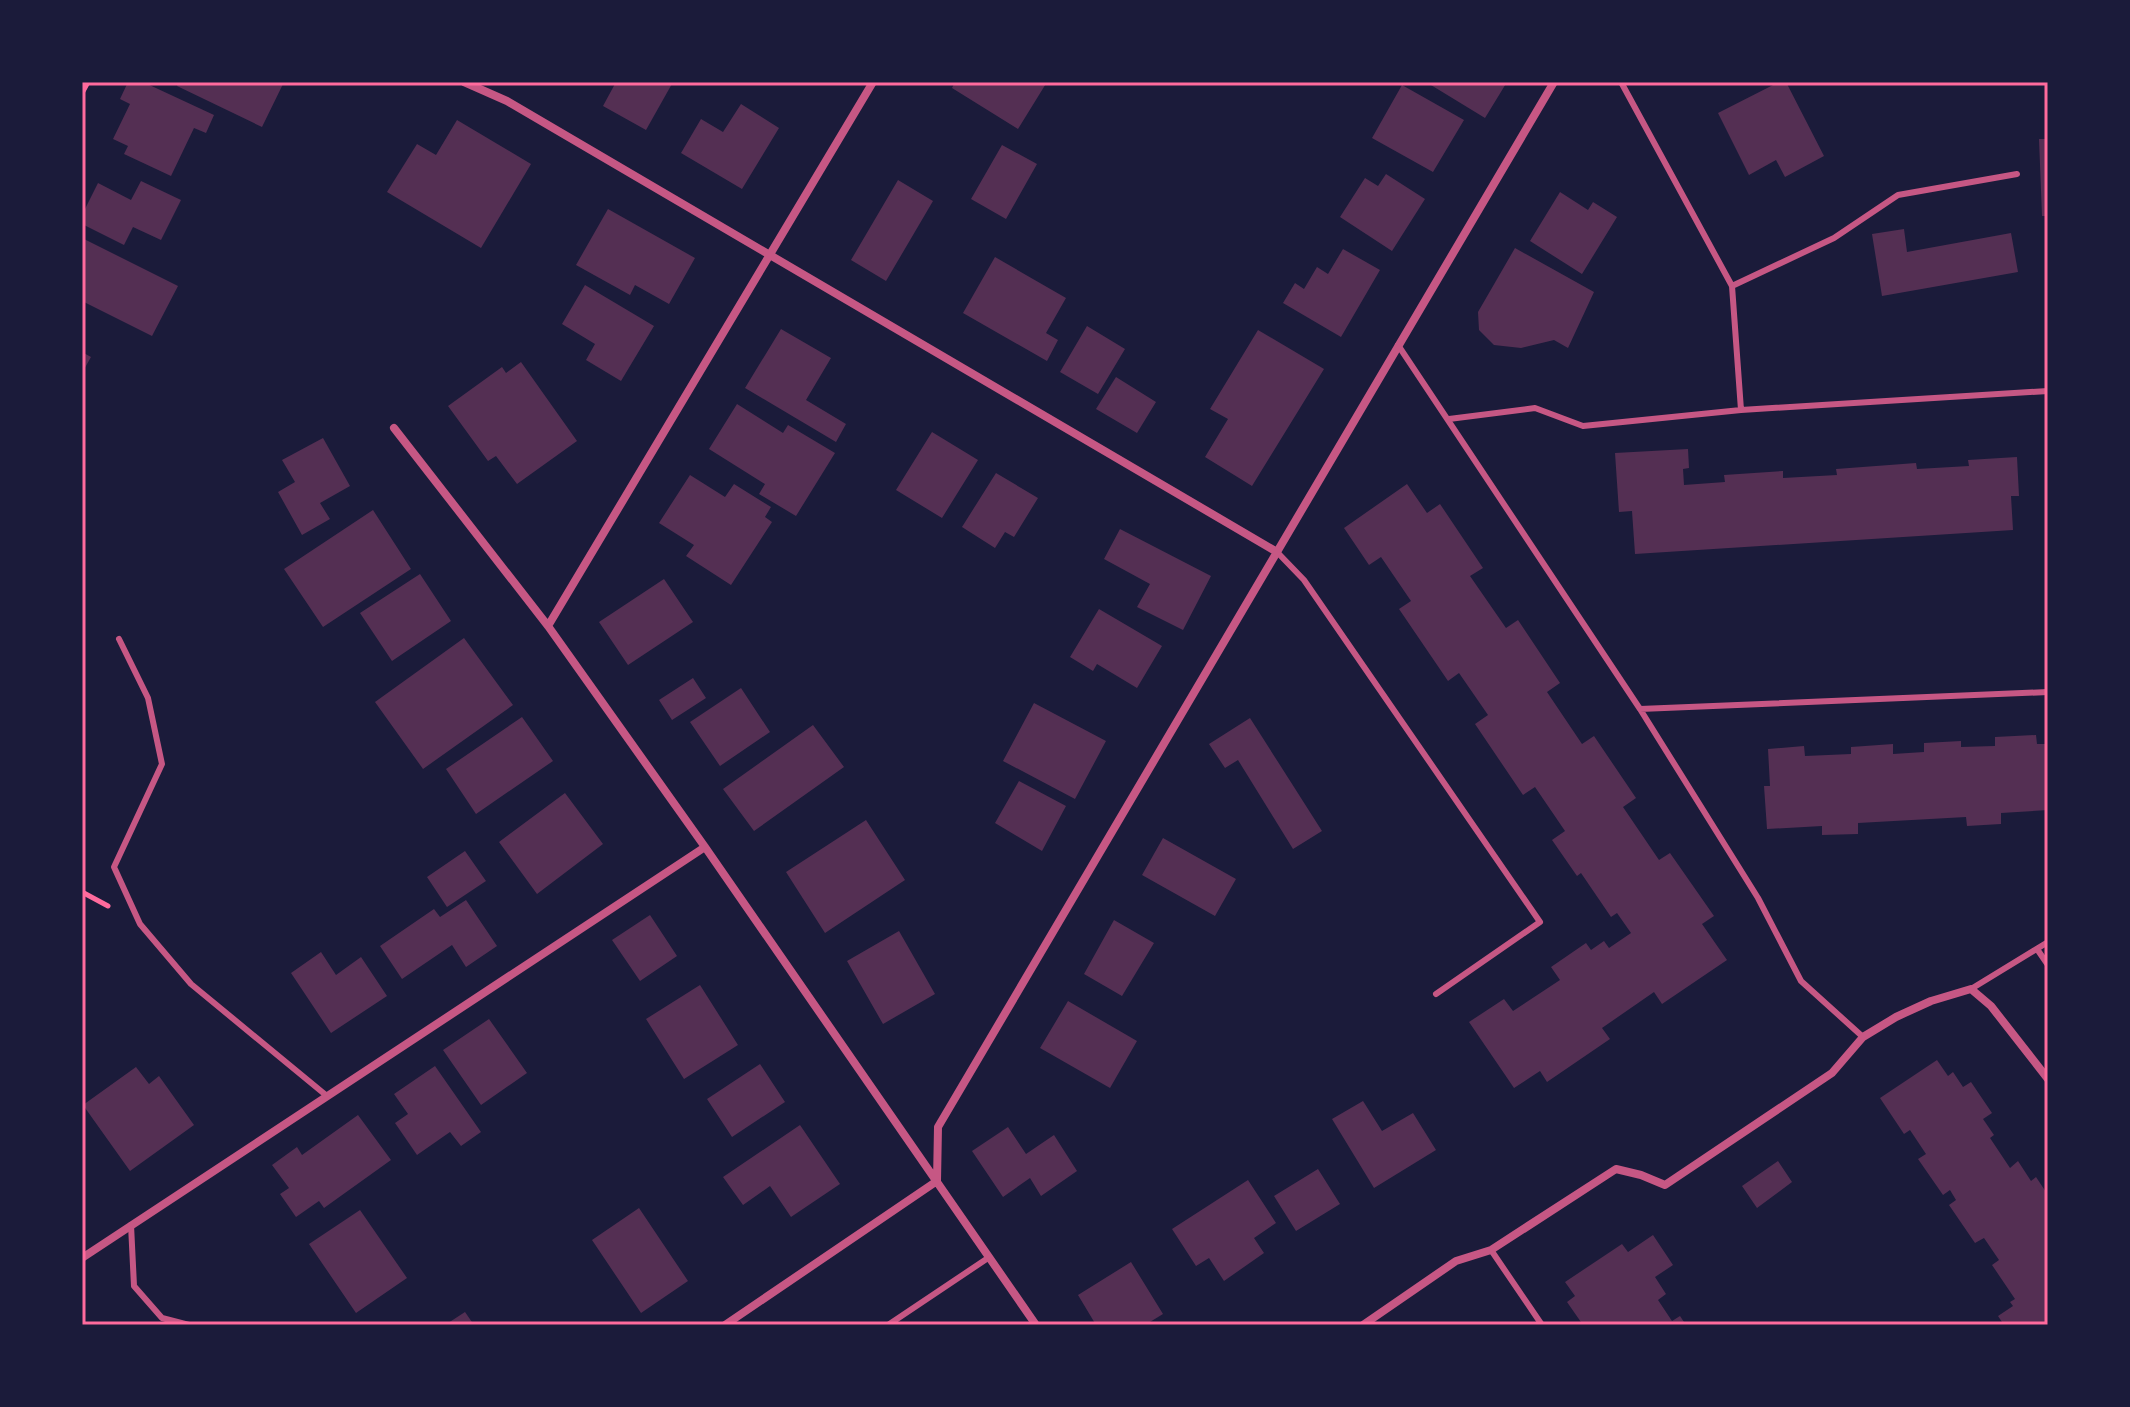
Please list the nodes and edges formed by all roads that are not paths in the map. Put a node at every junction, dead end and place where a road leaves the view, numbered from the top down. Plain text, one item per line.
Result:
1 (464, 82) edge
2 (873, 82) edge
3 (1554, 82) edge
4 (1621, 82) edge
5 (2017, 174) dead end
6 (770, 256) junction
7 (1732, 286) junction
8 (1398, 345) junction
9 (2048, 391) edge
10 (1741, 410) junction
11 (1449, 419) junction
12 (394, 428) dead end
13 (1277, 552) junction
14 (548, 626) junction
15 (119, 639) dead end
16 (2048, 692) edge
17 (1640, 709) junction
18 (705, 847) junction
19 (2048, 942) edge
20 (2037, 949) junction
21 (2048, 965) edge
22 (1971, 989) junction
23 (1436, 994) dead end
24 (1863, 1037) junction
25 (2048, 1079) edge
26 (327, 1096) junction
27 (937, 1181) junction
28 (131, 1225) junction
29 (1491, 1250) junction
30 (82, 1258) edge
31 (988, 1258) junction
32 (189, 1325) edge
33 (725, 1325) edge
34 (888, 1325) edge
35 (1036, 1325) edge
36 (1363, 1325) edge
37 (1542, 1325) edge

1 - 6 street
2 - 6 street
3 - 8 street
4 - 7 lane
5 - 7 lane
6 - 13 street
6 - 14 street
7 - 10 lane
8 - 11 lane
8 - 13 street
9 - 10 lane
10 - 11 lane
11 - 17 lane
12 - 14 street
13 - 23 lane
13 - 27 street
14 - 18 street
15 - 26 lane
16 - 17 lane
17 - 24 lane
18 - 26 street
18 - 27 street
19 - 20 lane
20 - 21 lane
20 - 22 lane
22 - 24 street
22 - 25 street
24 - 29 street
26 - 28 street
27 - 31 street
27 - 33 street
28 - 30 street
28 - 32 lane
29 - 36 street
29 - 37 lane
31 - 34 lane
31 - 35 street

